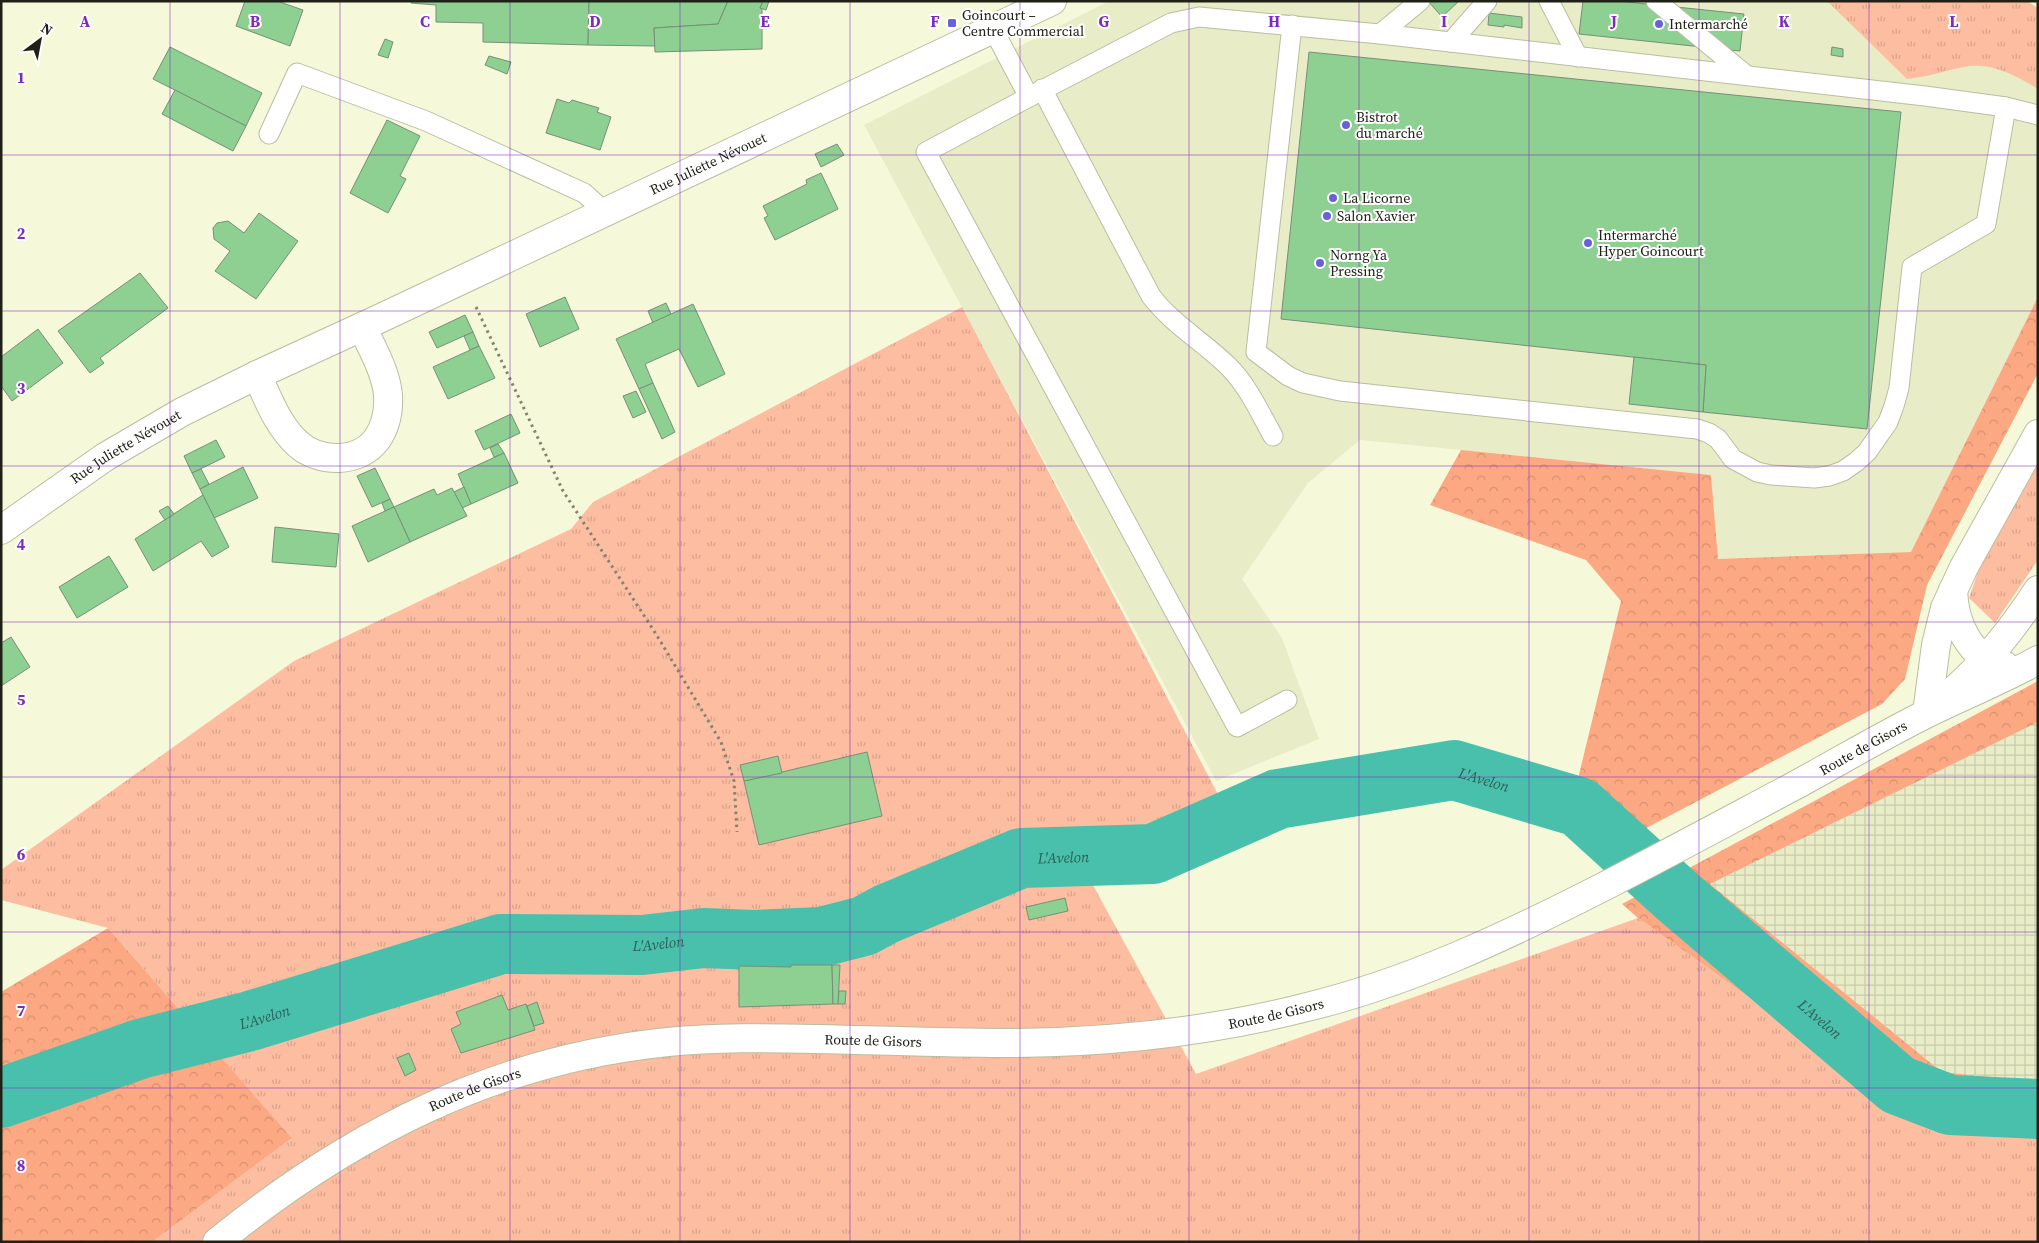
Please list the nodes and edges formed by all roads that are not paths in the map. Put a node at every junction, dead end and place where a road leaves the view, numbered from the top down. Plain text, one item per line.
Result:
1 (1052, 1) edge
2 (1420, 1) edge
3 (1487, 1) edge
4 (1549, 1) edge
5 (1656, 1) edge
6 (1292, 25) junction
7 (992, 29) junction
8 (1380, 34) junction
9 (1451, 42) junction
10 (1578, 57) junction
11 (1746, 75) junction
12 (1036, 93) junction
13 (2006, 107) junction
14 (2038, 115) edge
15 (269, 134) dead end
16 (605, 212) junction
17 (362, 327) junction
18 (257, 375) junction
19 (2038, 434) edge
20 (1273, 436) dead end
21 (1, 530) edge
22 (1953, 588) junction
23 (2038, 590) edge
24 (1986, 660) junction
25 (2030, 664) edge
26 (1287, 700) dead end
27 (1927, 713) junction
28 (217, 1242) edge

1 - 7 main road, Rue Juliette Névouet
2 - 8 lane
3 - 9 lane
4 - 10 lane
5 - 11 lane
6 - 8 lane
6 - 12 lane
6 - 13 lane
7 - 12 lane
7 - 16 main road, Rue Juliette Névouet
8 - 9 lane
9 - 10 lane
10 - 11 lane
11 - 13 lane
12 - 20 lane
12 - 26 lane
13 - 14 lane
15 - 16 lane
16 - 17 main road, Rue Juliette Névouet
17 - 18 main road, Rue Juliette Névouet
17 - 18 main road
18 - 21 main road, Rue Juliette Névouet
19 - 22 main road
22 - 24 main road
22 - 27 main road
23 - 24 main road
24 - 25 main road
24 - 27 main road
25 - 27 main road, Route de Gisors
27 - 28 main road, Route de Gisors

